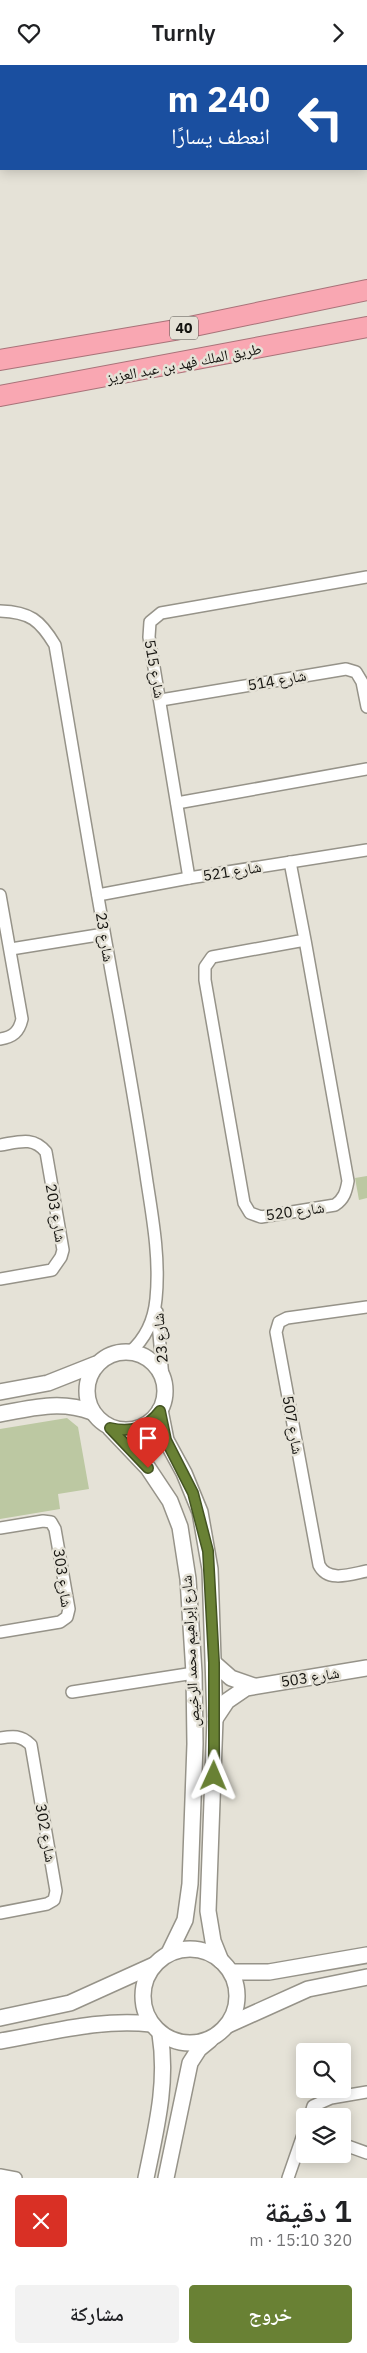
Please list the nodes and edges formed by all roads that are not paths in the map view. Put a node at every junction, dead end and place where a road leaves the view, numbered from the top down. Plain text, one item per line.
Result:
1 (367, 290) edge
2 (367, 327) edge
3 (0, 360) edge
4 (0, 396) edge
5 (367, 577) edge
6 (0, 611) edge
7 (161, 700) junction
8 (367, 707) edge
9 (367, 769) edge
10 (177, 803) junction
11 (367, 850) edge
12 (290, 862) junction
13 (189, 878) junction
14 (0, 895) edge
15 (98, 895) junction
16 (104, 934) junction
17 (305, 940) junction
18 (10, 949) junction
19 (0, 1039) edge
20 (0, 1145) edge
21 (0, 1279) edge
22 (156, 1298) junction
23 (367, 1307) edge
24 (130, 1352) junction
25 (96, 1364) junction
26 (163, 1378) junction
27 (0, 1392) edge
28 (160, 1411) junction
29 (92, 1412) junction
30 (0, 1414) edge
31 (110, 1428) junction
32 (0, 1528) edge
33 (367, 1571) edge
34 (0, 1632) edge
35 (214, 1663) junction
36 (367, 1668) edge
37 (194, 1673) junction
38 (254, 1686) junction
39 (72, 1691) dead end
40 (215, 1719) junction
41 (0, 1738) edge
42 (0, 1913) edge
43 (169, 1953) junction
44 (367, 1955) edge
45 (154, 1965) junction
46 (226, 1967) junction
47 (367, 1977) edge
48 (0, 2018) edge
49 (228, 2025) junction
50 (155, 2029) junction
51 (210, 2039) junction
52 (0, 2041) edge
53 (367, 2092) edge
54 (312, 2108) edge
55 (351, 2148) edge
56 (367, 2153) edge
57 (296, 2155) edge
58 (0, 2175) edge
59 (16, 2178) edge
60 (146, 2178) edge
61 (166, 2178) edge
62 (288, 2178) edge

1 - 3 highway, 40
2 - 4 highway, طريق الملك فهد بن عبد العزيز / 40
5 - 7 street, شارع 515
6 - 15 street, شارع 23
7 - 8 street, شارع 514
7 - 10 street, شارع 515
9 - 10 street
10 - 13 street, شارع 515
11 - 12 street, شارع 521
12 - 13 street, شارع 521
12 - 17 street, شارع 520
13 - 15 street, شارع 521
14 - 18 street
15 - 16 street, شارع 23
16 - 18 street
16 - 22 street, شارع 23
17 - 17 street, شارع 520
18 - 19 street
20 - 21 street, شارع 203
22 - 24 street, شارع 23
22 - 26 street, شارع 23
23 - 33 street, شارع 507
24 - 25 street
24 - 26 street
25 - 27 street
25 - 29 street
26 - 28 street
28 - 31 street
28 - 35 street, شارع إبراهيم محمد الرخيص
29 - 30 street
29 - 31 street
31 - 37 street, شارع إبراهيم محمد الرخيص
32 - 34 street, شارع 303
35 - 38 street, شارع 503
35 - 40 street, شارع إبراهيم محمد الرخيص
36 - 38 street, شارع 503
37 - 39 street
37 - 43 street, شارع إبراهيم محمد الرخيص
38 - 40 street, شارع 503
40 - 46 street, شارع إبراهيم محمد الرخيص
41 - 42 street, شارع 302
43 - 45 street
43 - 46 street
44 - 46 street
45 - 48 street
45 - 50 street
46 - 49 street
47 - 49 street
49 - 51 street
50 - 51 street
50 - 52 street
50 - 60 street
51 - 61 street
53 - 54 street
55 - 56 street
57 - 62 street
58 - 59 street

